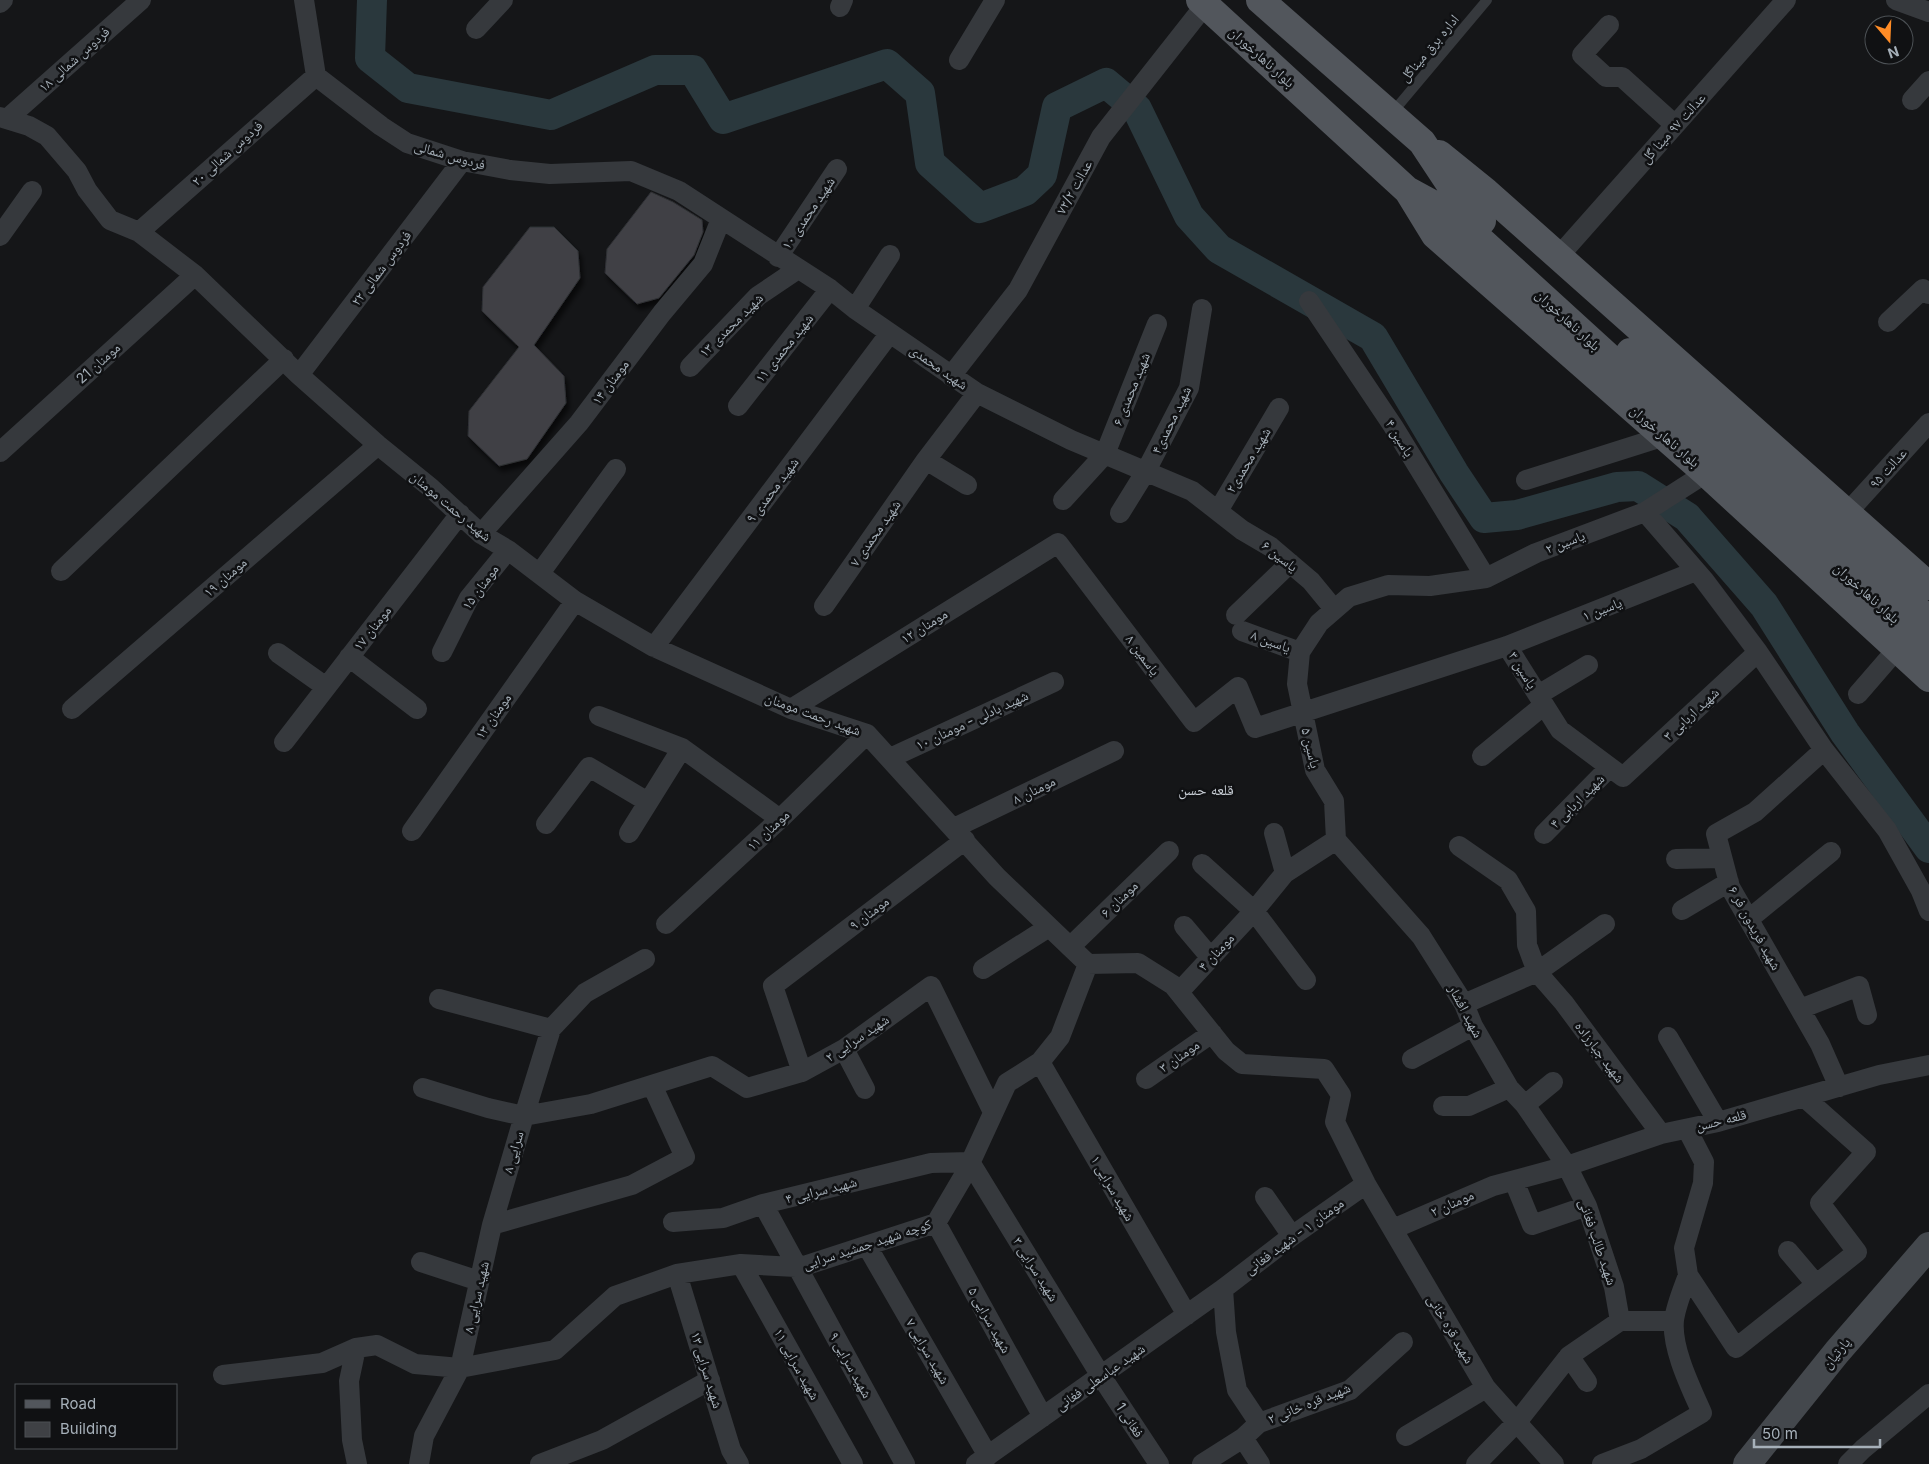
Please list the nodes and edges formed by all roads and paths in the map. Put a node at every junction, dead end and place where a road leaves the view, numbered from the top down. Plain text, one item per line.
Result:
1 (141, 0) edge
2 (304, 0) edge
3 (503, 0) edge
4 (995, 0) edge
5 (1260, 0) edge
6 (1487, 0) edge
7 (1786, 0) edge
8 (1902, 1) edge
9 (1202, 2) edge
10 (1929, 12) edge
11 (1609, 26) dead end
12 (476, 28) dead end
13 (959, 60) dead end
14 (316, 76) junction
15 (1929, 81) edge
16 (1912, 100) dead end
17 (1392, 114) junction
18 (4, 118) edge
19 (1675, 125) junction
20 (1422, 142) junction
21 (462, 161) junction
22 (837, 169) dead end
23 (1407, 190) junction
24 (32, 191) dead end
25 (678, 191) joint
26 (721, 219) junction
27 (139, 232) junction
28 (0, 236) edge
29 (890, 255) dead end
30 (1559, 256) junction
31 (778, 257) junction
32 (798, 269) junction
33 (196, 275) junction
34 (830, 289) junction
35 (1929, 294) edge
36 (1309, 301) dead end
37 (855, 309) junction
38 (1202, 309) dead end
39 (1888, 322) dead end
40 (1157, 324) dead end
41 (890, 333) junction
42 (284, 359) junction
43 (690, 367) dead end
44 (299, 375) junction
45 (951, 376) junction
46 (976, 393) junction
47 (738, 406) dead end
48 (1279, 408) dead end
49 (1929, 423) edge
50 (1666, 436) junction
51 (378, 445) junction
52 (0, 452) edge
53 (1105, 454) junction
54 (926, 460) junction
55 (616, 469) dead end
56 (1146, 471) junction
57 (1706, 473) junction
58 (1526, 480) dead end
59 (967, 485) dead end
60 (1063, 500) dead end
61 (1651, 509) junction
62 (1218, 511) junction
63 (1120, 513) dead end
64 (1847, 513) junction
65 (460, 514) junction
66 (481, 534) junction
67 (1058, 544) joint
68 (508, 550) junction
69 (1290, 563) junction
70 (60, 571) dead end
71 (1696, 571) junction
72 (540, 574) junction
73 (1486, 578) junction
74 (1929, 586) edge
75 (574, 601) junction
76 (824, 606) dead end
77 (1334, 609) junction
78 (1929, 620) edge
79 (1507, 646) junction
80 (654, 647) junction
81 (1897, 649) junction
82 (1929, 649) edge
83 (442, 652) dead end
84 (1300, 652) junction
85 (1758, 652) junction
86 (278, 653) dead end
87 (349, 657) junction
88 (1588, 664) dead end
89 (1929, 678) edge
90 (1054, 682) dead end
91 (326, 688) junction
92 (1858, 694) dead end
93 (1541, 700) junction
94 (72, 709) dead end
95 (417, 709) dead end
96 (790, 709) junction
97 (1303, 712) junction
98 (599, 716) dead end
99 (1255, 728) joint
100 (867, 734) junction
101 (284, 742) dead end
102 (682, 748) junction
103 (1824, 750) junction
104 (1114, 751) dead end
105 (1482, 756) dead end
106 (890, 758) junction
107 (1617, 772) junction
108 (648, 802) junction
109 (780, 819) junction
110 (546, 824) dead end
111 (412, 831) dead end
112 (1274, 832) dead end
113 (629, 833) dead end
114 (959, 834) junction
115 (1544, 834) dead end
116 (1336, 840) junction
117 (1459, 846) dead end
118 (1169, 851) dead end
119 (1831, 852) dead end
120 (1722, 858) junction
121 (1676, 859) dead end
122 (1202, 864) dead end
123 (1285, 873) junction
124 (1729, 882) junction
125 (1682, 910) dead end
126 (1254, 911) junction
127 (1929, 911) edge
128 (1749, 919) junction
129 (666, 924) dead end
130 (1605, 924) dead end
131 (1184, 926) dead end
132 (1049, 927) junction
133 (1070, 947) junction
134 (1211, 958) junction
135 (645, 959) dead end
136 (1088, 964) junction
137 (983, 970) dead end
138 (1537, 972) junction
139 (1306, 980) dead end
140 (1179, 992) junction
141 (439, 999) dead end
142 (1464, 1004) junction
143 (1800, 1009) junction
144 (1867, 1015) dead end
145 (1473, 1026) junction
146 (551, 1029) junction
147 (1212, 1033) junction
148 (1668, 1037) dead end
149 (844, 1050) junction
150 (1412, 1059) dead end
151 (1040, 1062) junction
152 (1929, 1065) edge
153 (802, 1072) junction
154 (1146, 1079) dead end
155 (1553, 1082) dead end
156 (652, 1085) junction
157 (1839, 1086) junction
158 (423, 1088) dead end
159 (1509, 1088) junction
160 (865, 1089) dead end
161 (1804, 1097) junction
162 (591, 1104) joint
163 (1525, 1105) junction
164 (1443, 1106) dead end
165 (993, 1112) junction
166 (524, 1116) junction
167 (1718, 1122) junction
168 (1687, 1129) junction
169 (1660, 1134) junction
170 (970, 1162) junction
171 (1567, 1166) junction
172 (1514, 1181) junction
173 (1366, 1184) junction
174 (1265, 1197) dead end
175 (763, 1204) junction
176 (1587, 1206) junction
177 (674, 1222) dead end
178 (936, 1223) junction
179 (492, 1225) junction
180 (1393, 1229) junction
181 (1292, 1236) junction
182 (867, 1246) junction
183 (1929, 1246) edge
184 (1788, 1251) dead end
185 (421, 1262) dead end
186 (741, 1264) junction
187 (796, 1267) junction
188 (677, 1274) junction
189 (1688, 1275) junction
190 (479, 1281) junction
191 (1816, 1284) junction
192 (1223, 1289) junction
193 (1187, 1315) junction
194 (1620, 1321) junction
195 (1674, 1321) junction
196 (1403, 1342) dead end
197 (356, 1348) junction
198 (1569, 1356) junction
199 (460, 1368) junction
200 (224, 1375) dead end
201 (1101, 1376) junction
202 (710, 1380) junction
203 (1587, 1382) dead end
204 (1486, 1388) junction
205 (1929, 1394) edge
206 (1043, 1417) junction
207 (1517, 1422) junction
208 (1259, 1423) junction
209 (1406, 1436) dead end
210 (1243, 1438) junction
211 (1644, 1456) edge
212 (571, 1459) edge
213 (982, 1460) edge
214 (358, 1464) edge
215 (418, 1464) edge
216 (540, 1464) edge
217 (739, 1464) edge
218 (853, 1464) edge
219 (905, 1464) edge
220 (1159, 1464) edge
221 (1202, 1464) edge
222 (1260, 1464) edge
223 (1476, 1464) edge
224 (1554, 1464) edge
225 (1602, 1464) edge
226 (1747, 1464) edge
227 (1848, 1464) edge

1 - 18 street, فردوس شمالی ۱۸
2 - 14 street
3 - 12 street
4 - 13 street
5 - 17 main road, بلوار ناهارخوران
6 - 17 lane, اداره برق میناگل
7 - 19 street, عدالت ۹۷ مینا گل
8 - 10 street
9 - 23 main road, بلوار ناهارخوران
9 - 45 street, عدالت ۷۲/۲
11 - 19 street
14 - 21 street, فردوس شمالی
14 - 27 street, فردوس شمالی ۲۰
15 - 16 street
17 - 20 main road, بلوار ناهارخوران
18 - 27 street, شهید رحمت مومنان
19 - 30 street, عدالت ۹۷ مینا گل
20 - 30 main road
20 - 78 main road, بلوار ناهارخوران
21 - 25 street, فردوس شمالی
21 - 44 street, فردوس شمالی ۲۲
22 - 31 street, ۱۰ شهید محمدی
23 - 50 main road, بلوار ناهار خوران
23 - 82 main road, بلوار ناهارخوران
24 - 28 street
25 - 26 street, شهید محمدی
26 - 31 street, شهید محمدی
26 - 66 street, مومنان ۱۴
27 - 33 street, شهید رحمت مومنان
29 - 37 street
30 - 64 main road
31 - 32 street, شهید محمدی
32 - 34 street, شهید محمدی
32 - 43 street, ۱۳ شهید محمدی
33 - 42 street, شهید رحمت مومنان
33 - 52 street, مومنان 21
34 - 37 street, شهید محمدی
34 - 47 street, ۱۱ شهید محمدی
35 - 39 street
36 - 73 street, یاسین ۴
37 - 41 street, شهید محمدی
38 - 56 street, شهید محمدی۴
40 - 53 street, ۶ شهید محمدی
41 - 45 street, شهید محمدی
41 - 80 street, ۹ شهید محمدی
42 - 44 street, شهید رحمت مومنان
42 - 70 street
44 - 51 street, شهید رحمت مومنان
45 - 46 street, شهید محمدی
46 - 53 street, شهید محمدی
46 - 54 street, شهید محمدی ۷
48 - 62 street, شهید محمدی۲
49 - 64 street, عدالت ۹۵
50 - 57 main road, بلوار ناهار خوران
50 - 58 street
51 - 65 street, شهید رحمت مومنان
51 - 94 street, مومنان ۱۹
53 - 56 street, شهید محمدی
53 - 60 street
54 - 59 street
54 - 76 street, شهید محمدی ۷
55 - 72 street
56 - 62 street, شهید محمدی
56 - 63 street, شهید محمدی۴
57 - 61 street, یاسین ۲
57 - 81 main road, بلوار ناهار خوران
61 - 71 street
61 - 73 street, یاسین ۲
62 - 69 street, یاسین ۶
64 - 74 main road
65 - 66 street, شهید رحمت مومنان
65 - 87 street, مومنان ۱۷
66 - 68 street, شهید رحمت مومنان
67 - 96 street, مومنان ۱۲
67 - 99 street, یاسمین ۸
68 - 72 street, شهید رحمت مومنان
68 - 83 street, مومنان ۱۵
69 - 77 street, یاسین ۶
69 - 84 street, یاسین ۸
71 - 79 street, یاسین ۱
71 - 85 street
72 - 75 street, شهید رحمت مومنان
73 - 77 street, یاسین ۲
75 - 80 street, شهید رحمت مومنان
75 - 111 street, مومنان ۱۳
77 - 84 street, یاسین ۲
79 - 93 street, یاسین ۳
79 - 97 street, یاسین ۱
80 - 96 street, شهید رحمت مومنان
81 - 89 main road, بلوار ناهار خوران
81 - 92 street
84 - 97 street, یاسین ۵
85 - 103 street
85 - 107 street, شهید اربابی ۳
86 - 91 street
87 - 91 street, مومنان ۱۷
87 - 95 street
88 - 93 street
90 - 106 street, شهید بادلی - مومنان ۱۰
91 - 101 street, مومنان ۱۷
93 - 105 street
93 - 107 street, یاسین ۳
96 - 100 street, شهید رحمت مومنان
97 - 99 street, یاسین ۱
97 - 116 street, یاسین ۵
98 - 102 street
100 - 106 street, شهید رحمت مومنان
100 - 109 street, مومنان ۱۱
102 - 108 street
102 - 109 street
103 - 120 street, شهید فریدون فر ۶
103 - 127 street
104 - 114 street, مومنان ۸
106 - 114 street, شهید رحمت مومنان
107 - 115 street, شهید اربابی ۴
108 - 110 street
108 - 113 street
109 - 129 street, مومنان ۱۱
112 - 123 street
114 - 132 street, شهید رحمت مومنان
114 - 153 street, مومنان ۹
116 - 123 street, ۴ مومنان
116 - 142 street, شهید افشار
117 - 138 street
118 - 133 street, مومنان ۶
119 - 128 street
120 - 121 street
120 - 124 street, شهید فریدون فر ۶
122 - 126 street
123 - 126 street, ۴ مومنان
124 - 125 street
124 - 128 street, شهید فریدون فر ۶
126 - 134 street, ۴ مومنان
126 - 139 street
128 - 143 street, شهید فریدون فر ۶
130 - 138 street
131 - 134 street
132 - 133 street, شهید رحمت مومنان
132 - 137 street
133 - 136 street, شهید رحمت مومنان
134 - 140 street, ۴ مومنان
135 - 146 street
136 - 140 street
136 - 151 street, کوچه شهید جمشید سرایی
138 - 142 street
138 - 169 street, شهید جبارزاده
140 - 147 street
141 - 146 street
142 - 145 street, شهید افشار
143 - 144 street
143 - 157 street, شهید فریدون فر ۶
145 - 150 street
145 - 159 street, شهید افشار
146 - 166 street
147 - 154 street, مومنان ۳
147 - 173 street
148 - 167 street
149 - 153 street, شهید سرایی ۲
149 - 160 street
149 - 165 street, شهید سرایی ۲
151 - 165 street, کوچه شهید جمشید سرایی
151 - 193 street, شهید سرایی ۱
152 - 157 street, قلعه حسن
153 - 156 street, شهید سرایی ۲
155 - 163 street
156 - 162 street, شهید سرایی ۲
156 - 179 street
157 - 161 street, قلعه حسن
158 - 166 street
159 - 163 street, شهید افشار
159 - 164 street
161 - 167 street, قلعه حسن
161 - 191 street
162 - 166 street, سرایی ۸
163 - 171 street, شهید افشار
165 - 170 street, کوچه شهید جمشید سرایی
166 - 179 street, سرایی ۸
167 - 168 street, قلعه حسن
168 - 169 street, قلعه حسن
168 - 189 street
169 - 171 street, قلعه حسن
170 - 175 street, شهید سرایی ۴
170 - 178 street, کوچه شهید جمشید سرایی
170 - 201 street, شهید سرایی ۳
171 - 172 street, قلعه حسن
171 - 176 street, شهید طالب فغانی
172 - 176 street
172 - 180 street, ۲ مومنان
173 - 180 street
173 - 181 street, مومنان ۱ - شهید فغانی
174 - 181 street
175 - 177 street, شهید سرایی ۴
175 - 187 street, شهید سرایی ۹
176 - 194 street, شهید طالب فغانی
178 - 182 street, کوچه شهید جمشید سرایی
178 - 206 street, شهید سرایی ۵
179 - 190 street, شهید سرایی ۸
180 - 204 street, شهید قره خانی
181 - 192 street, مومنان ۱ - شهید فغانی
182 - 187 street, کوچه شهید جمشید سرایی
182 - 213 street, شهید سرایی ۷
183 - 226 main road, پارتیان
184 - 191 street
185 - 190 street
186 - 187 street, کوچه شهید جمشید سرایی
186 - 188 street, کوچه شهید جمشید سرایی
186 - 218 street, شهید سرایی ۱۱
187 - 219 street, شهید سرایی ۹
188 - 199 street, کوچه شهید جمشید سرایی
188 - 202 street, شهید سرایی ۱۳
189 - 191 street
189 - 195 street
190 - 199 street, شهید سرایی ۸
192 - 193 street, شهید عباسعلی فغانی
192 - 208 street
193 - 201 street, شهید عباسعلی فغانی
194 - 195 street
194 - 198 street
195 - 211 street
196 - 208 street, ۲ شهید قره خانی
197 - 199 street, کوچه شهید جمشید سرایی
197 - 200 street
197 - 214 street
198 - 203 street
198 - 207 street
199 - 215 street, شهید سرایی ۸
201 - 206 street, شهید عباسعلی فغانی
201 - 220 street, فغانی 1
202 - 212 street
202 - 217 street, شهید سرایی ۱۳
204 - 207 street, شهید قره خانی
204 - 209 street
205 - 227 street
206 - 213 street, شهید عباسعلی فغانی
207 - 223 street
207 - 224 street, شهید قره خانی
208 - 210 street
210 - 221 street
210 - 222 street
211 - 225 street
212 - 216 street

